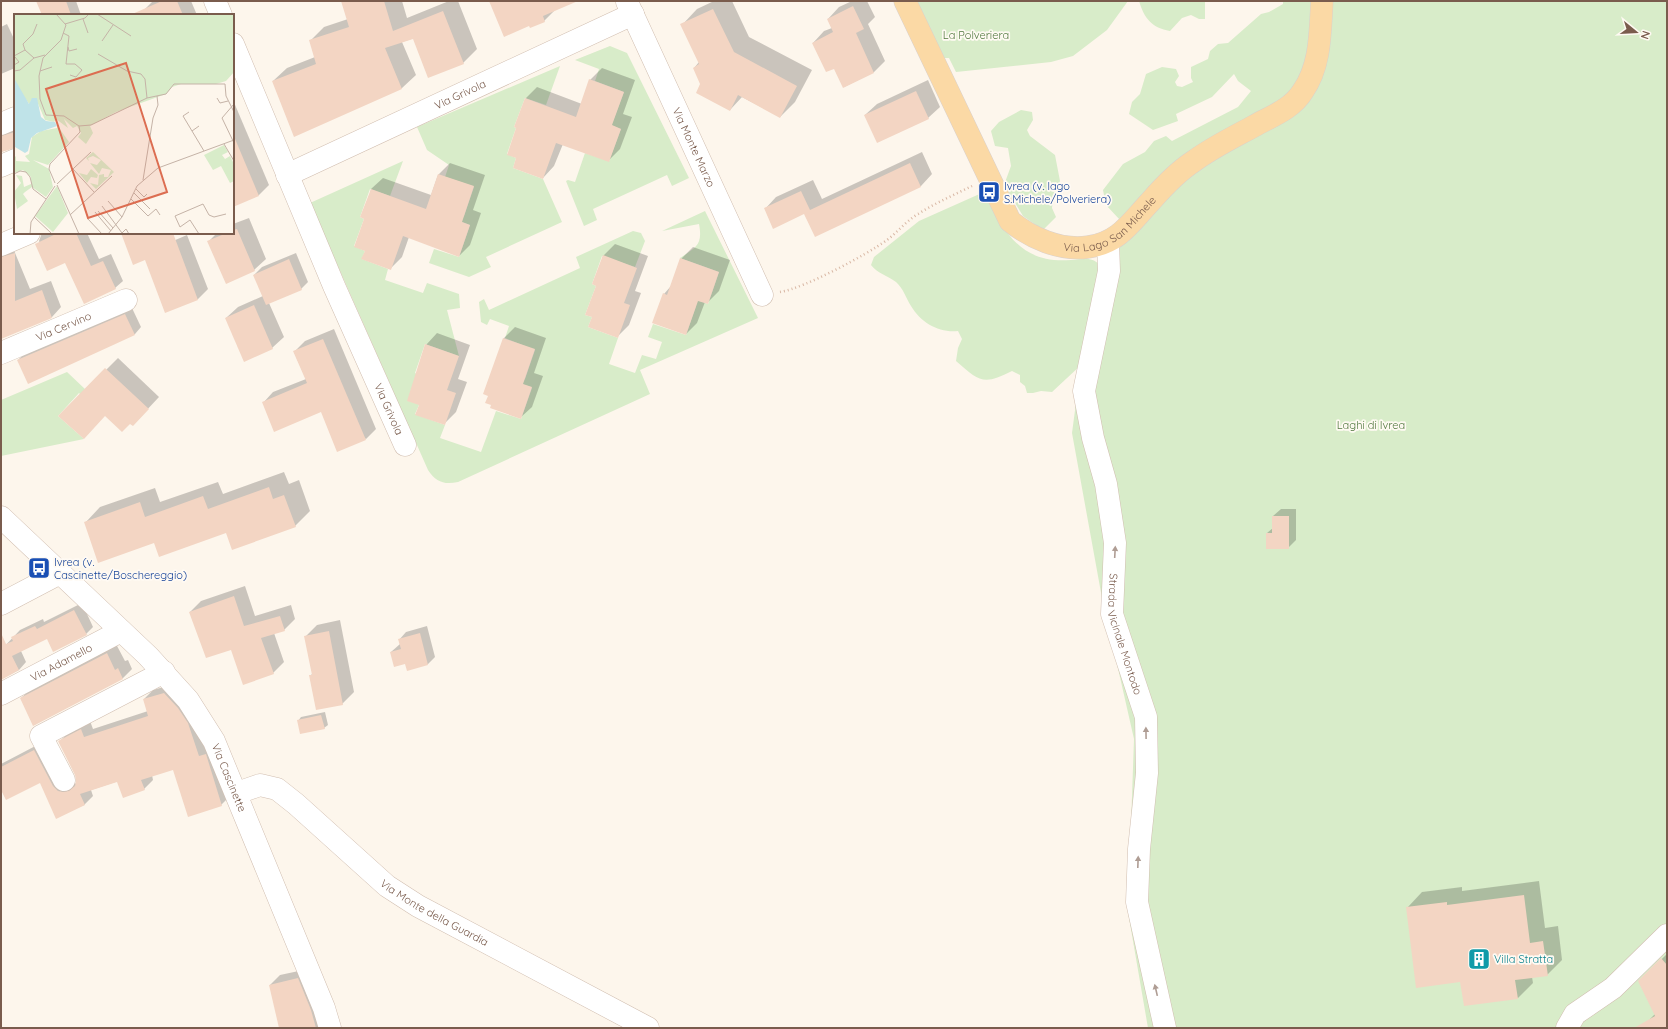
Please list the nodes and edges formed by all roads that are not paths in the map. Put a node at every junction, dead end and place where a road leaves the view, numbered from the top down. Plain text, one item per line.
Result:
1 (215, 1) edge
2 (905, 1) edge
3 (1322, 1) edge
4 (630, 8) edge
5 (221, 14) edge
6 (234, 46) edge
7 (14, 118) edge
8 (1, 124) edge
9 (14, 160) edge
10 (1, 166) edge
11 (287, 175) junction
12 (27, 234) edge
13 (1108, 242) junction
14 (1, 245) edge
15 (762, 294) road end
16 (126, 300) dead end
17 (1, 353) edge
18 (405, 445) dead end
19 (1, 517) edge
20 (60, 573) junction
21 (1, 604) edge
22 (121, 631) junction
23 (164, 672) junction
24 (1, 694) edge
25 (64, 780) dead end
26 (237, 793) junction
27 (1667, 935) edge
28 (330, 1028) edge
29 (648, 1028) edge
30 (1164, 1028) edge
31 (1567, 1028) edge

1 - 5 street
2 - 13 main road, Via Lago San Michele
3 - 13 main road, Via Lago San Michele
4 - 11 street, Via Grivola
4 - 15 street, Via Monte Marzo
6 - 11 street, Via Grivola
7 - 8 street
9 - 10 street
11 - 18 street, Via Grivola
12 - 14 street
30 -> 13 street, Strada Vicinale Montodo
16 - 17 street, Via Cervino
19 - 20 street, Via Cascinette
20 - 21 street
20 - 22 street, Via Cascinette
22 - 23 street, Via Cascinette
22 - 24 street, Via Adamello
23 - 25 street
23 - 26 street, Via Cascinette
26 - 28 street, Via Cascinette
26 - 29 street, Via Monte della Guardia
27 - 31 street

